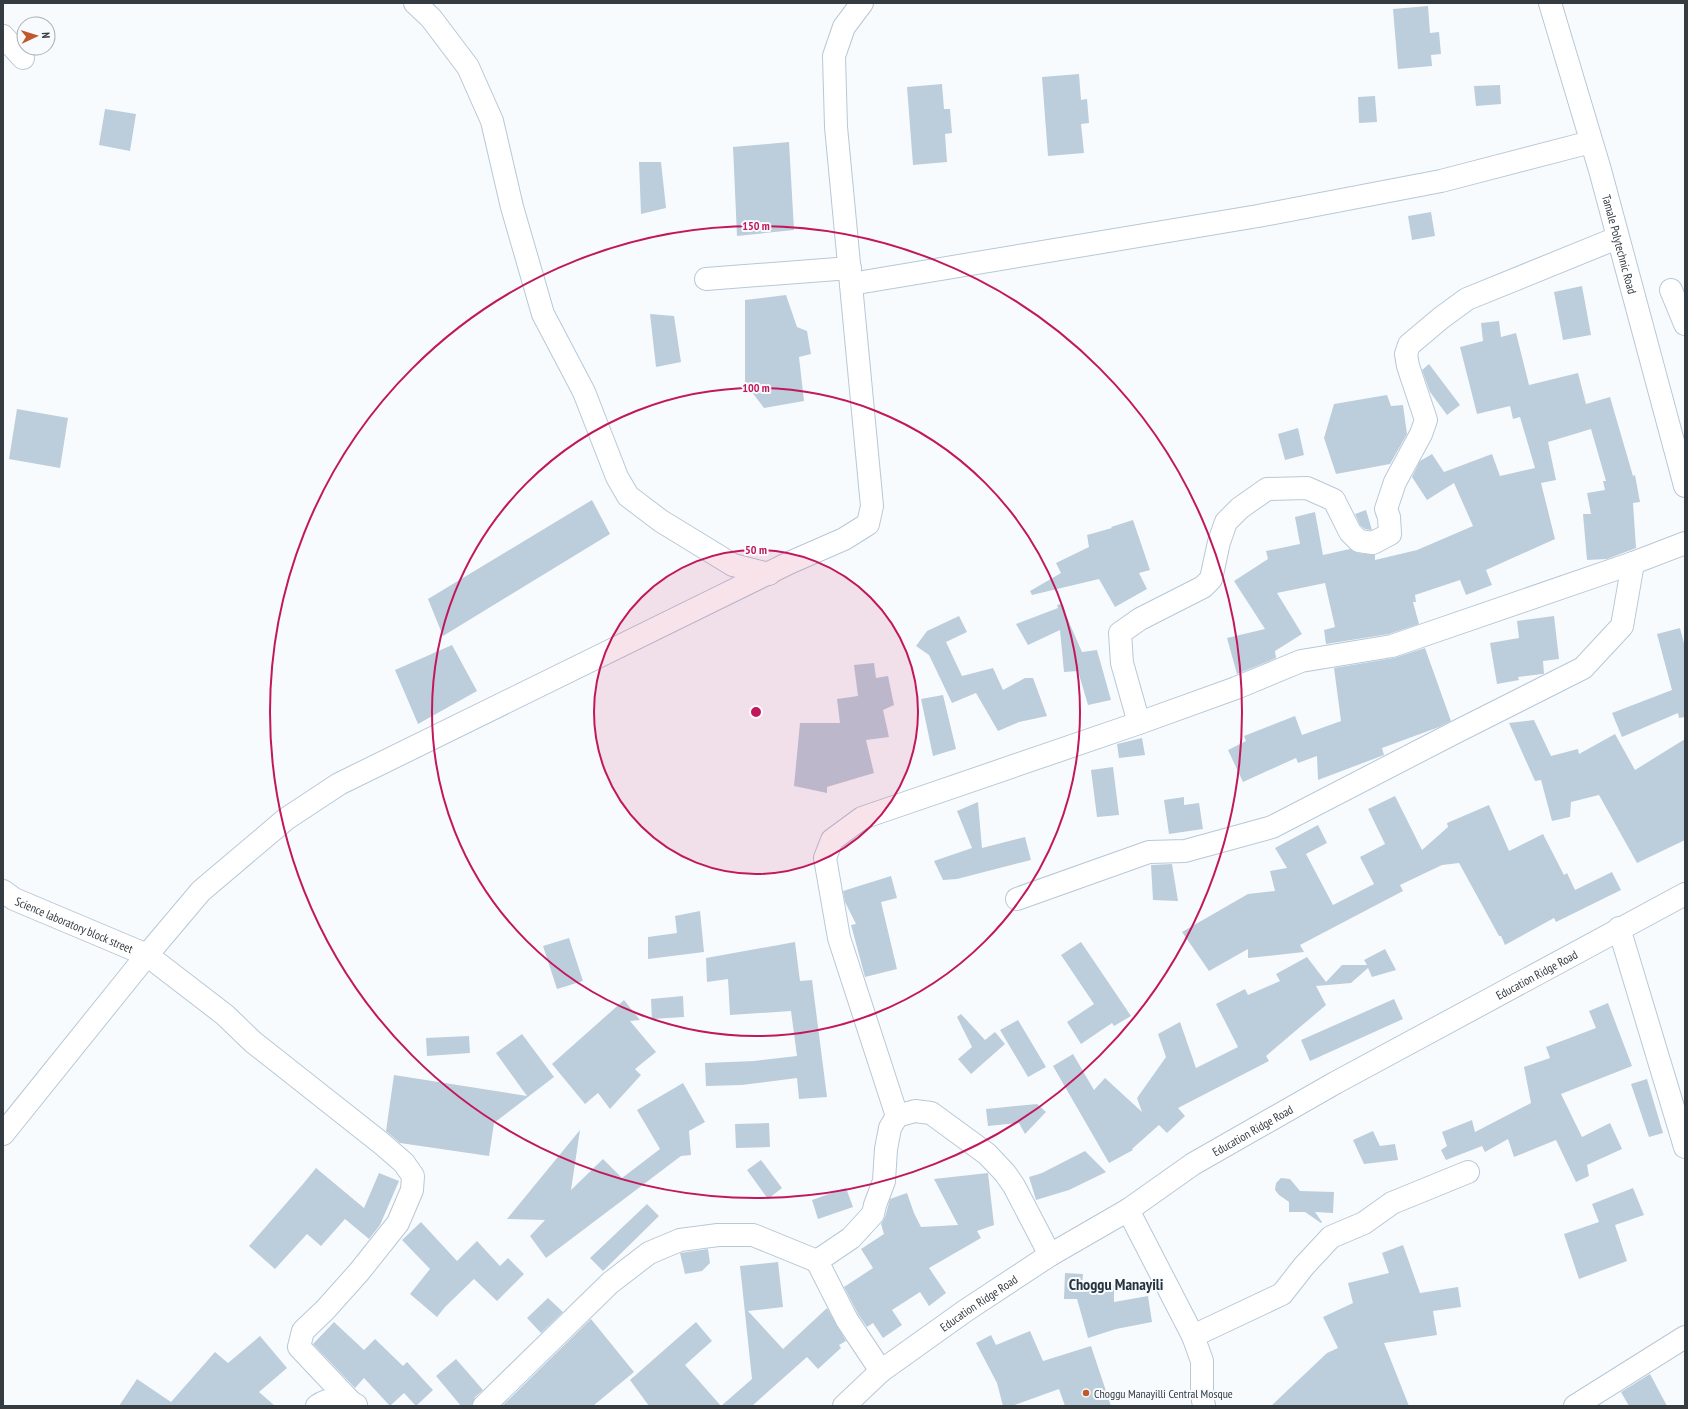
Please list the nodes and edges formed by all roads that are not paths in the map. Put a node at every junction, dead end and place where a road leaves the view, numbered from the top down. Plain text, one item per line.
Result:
1 (415, 3) edge
2 (862, 3) edge
3 (1550, 3) edge
4 (3, 36) edge
5 (23, 58) dead end
6 (1591, 142) junction
7 (1617, 238) junction
8 (851, 276) junction
9 (706, 279) dead end
10 (1671, 290) dead end
11 (1685, 324) edge
12 (1685, 486) edge
13 (1685, 543) edge
14 (1633, 563) junction
15 (769, 574) junction
16 (1139, 723) junction
17 (3, 891) edge
18 (1685, 894) edge
19 (1017, 899) dead end
20 (1619, 928) junction
21 (147, 955) junction
22 (897, 1116) junction
23 (3, 1134) edge
24 (1685, 1147) edge
25 (1468, 1172) dead end
26 (1128, 1210) junction
27 (1050, 1255) junction
28 (817, 1261) junction
29 (1193, 1336) junction
30 (1685, 1337) edge
31 (881, 1371) junction
32 (354, 1404) edge
33 (317, 1406) edge
34 (484, 1406) edge
35 (844, 1406) edge
36 (1204, 1406) edge
37 (1575, 1406) edge

1 - 15 street
2 - 8 street
3 - 6 street, Tamale Polytechnic Road
4 - 5 street
6 - 7 street, Tamale Polytechnic Road
6 - 8 street
7 - 12 street, Tamale Polytechnic Road
7 - 16 street
8 - 9 street
8 - 15 street
10 - 11 street
13 - 14 street
14 - 16 street
14 - 19 street
15 - 21 street
16 - 22 street
17 - 21 street, Science laboratory block street
18 - 20 street, Education Ridge Road
20 - 24 street
20 - 26 street, Education Ridge Road
21 - 23 street
21 - 32 street, Science laboratory block street
22 - 27 street
22 - 28 street
25 - 29 street
26 - 27 street, Education Ridge Road
26 - 29 street
27 - 31 street, Education Ridge Road
28 - 31 street
28 - 34 street
29 - 36 street
30 - 37 street
31 - 35 street, Education Ridge Road
32 - 33 street

